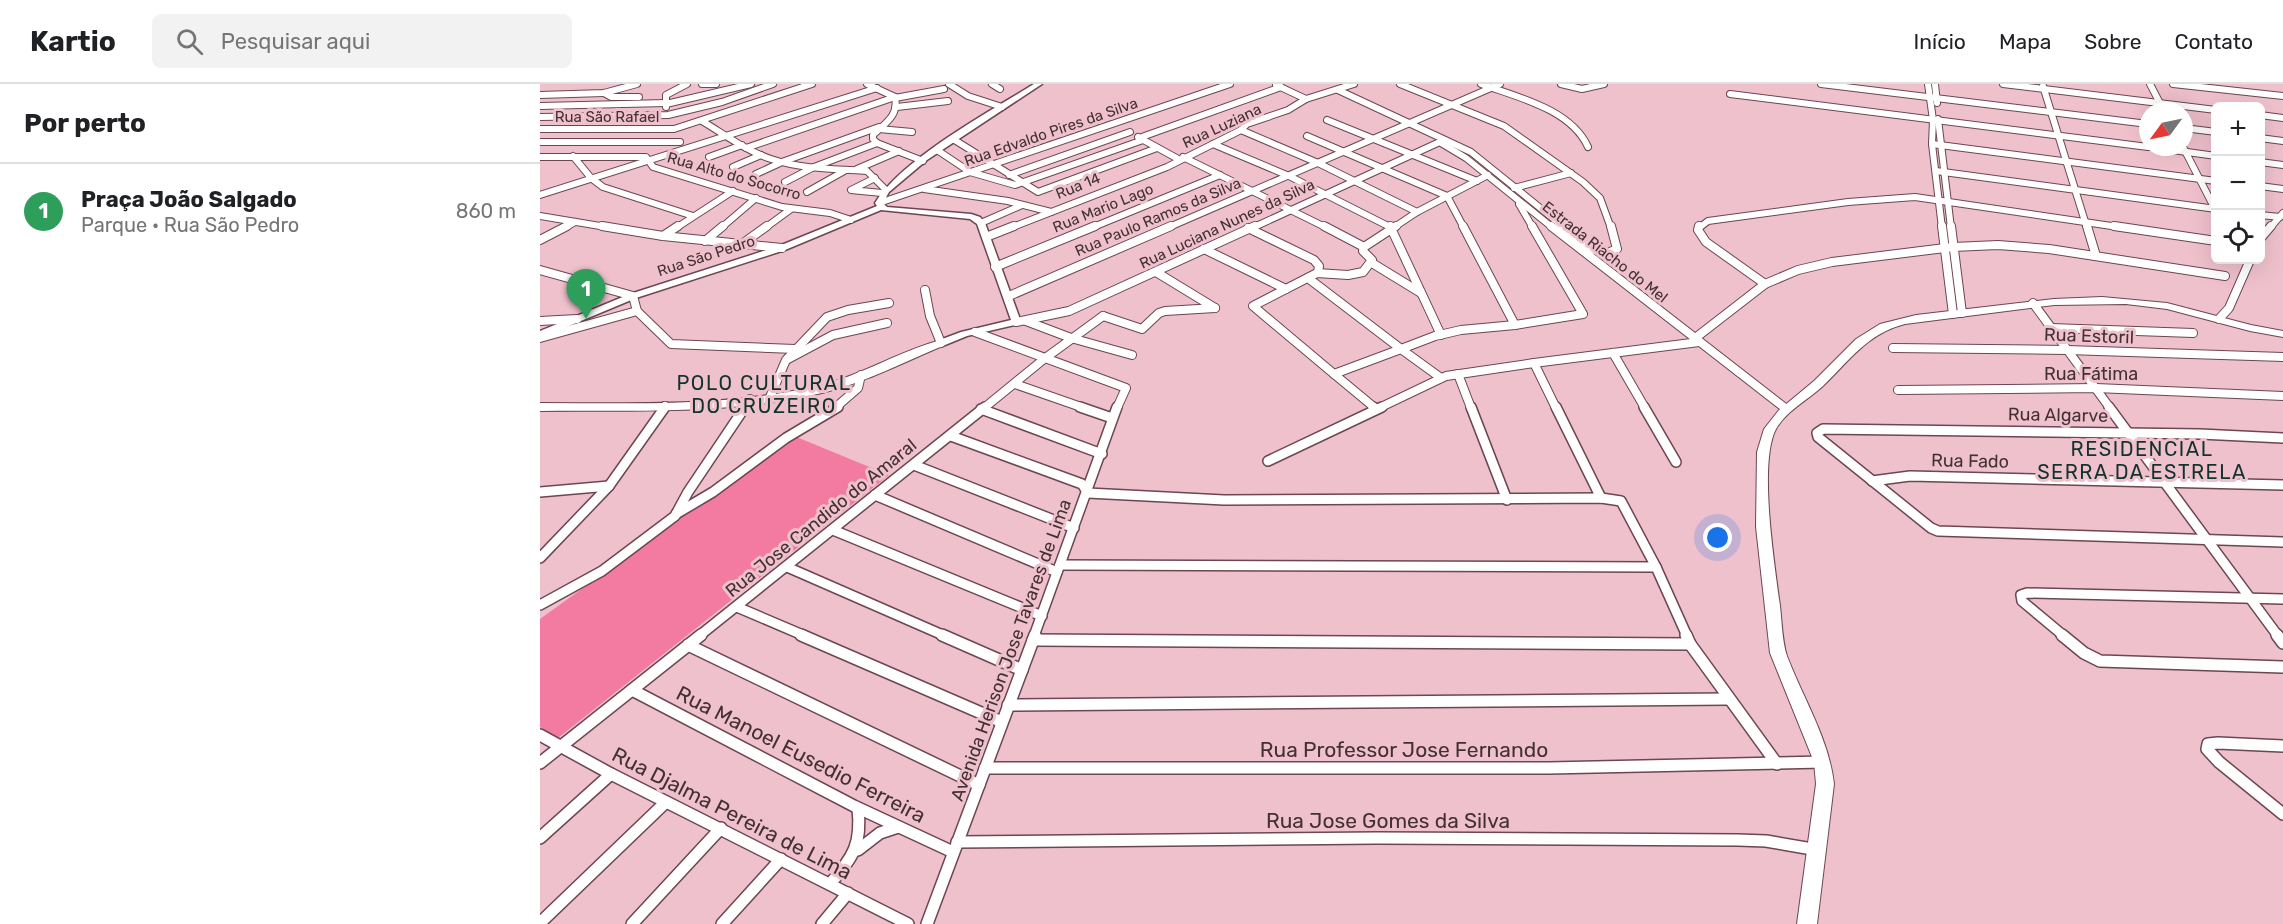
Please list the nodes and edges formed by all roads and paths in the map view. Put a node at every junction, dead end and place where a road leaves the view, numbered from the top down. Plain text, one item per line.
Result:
1 (637, 84) edge
2 (687, 84) edge
3 (702, 84) edge
4 (716, 84) edge
5 (751, 84) edge
6 (773, 84) edge
7 (812, 84) edge
8 (867, 84) edge
9 (888, 84) edge
10 (949, 84) edge
11 (992, 84) edge
12 (1039, 84) edge
13 (1230, 84) edge
14 (1354, 84) edge
15 (1400, 84) edge
16 (1500, 84) edge
17 (1561, 84) edge
18 (1604, 84) edge
19 (1821, 84) edge
20 (1928, 84) edge
21 (1935, 84) edge
22 (2003, 84) edge
23 (2150, 84) edge
24 (2173, 84) edge
25 (2236, 84) edge
26 (600, 85) edge
27 (1487, 85) edge
28 (1278, 86) edge
29 (793, 87) edge
30 (2043, 87) edge
31 (876, 88) junction
32 (1000, 89) dead end
33 (944, 90) dead end
34 (1338, 90) junction
35 (604, 93) junction
36 (592, 94) junction
37 (1730, 94) dead end
38 (2266, 94) junction
39 (540, 95) edge
40 (2283, 96) edge
41 (618, 97) junction
42 (1933, 97) junction
43 (895, 98) junction
44 (1306, 99) junction
45 (948, 101) dead end
46 (2153, 102) edge
47 (2159, 102) edge
48 (637, 103) junction
49 (666, 103) junction
50 (610, 104) junction
51 (1450, 104) junction
52 (579, 105) junction
53 (540, 106) edge
54 (897, 107) junction
55 (1002, 107) junction
56 (2193, 107) edge
57 (2211, 109) edge
58 (2050, 111) junction
59 (668, 115) junction
60 (567, 116) junction
61 (2265, 116) edge
62 (540, 117) edge
63 (2283, 118) edge
64 (1327, 120) dead end
65 (1936, 120) junction
66 (702, 121) junction
67 (1116, 123) junction
68 (1408, 123) junction
69 (2139, 123) edge
70 (880, 128) junction
71 (540, 129) edge
72 (550, 129) junction
73 (674, 129) junction
74 (2193, 129) edge
75 (1240, 130) junction
76 (2211, 131) edge
77 (912, 132) dead end
78 (1130, 132) junction
79 (1307, 135) dead end
80 (2059, 135) junction
81 (540, 137) edge
82 (728, 137) junction
83 (953, 139) junction
84 (1141, 139) junction
85 (2265, 139) edge
86 (1372, 140) junction
87 (632, 141) junction
88 (1443, 141) junction
89 (2283, 141) edge
90 (540, 142) edge
91 (680, 142) junction
92 (877, 143) junction
93 (1212, 144) junction
94 (1932, 144) junction
95 (1940, 145) junction
96 (744, 146) junction
97 (2139, 146) edge
98 (1588, 147) dead end
99 (1157, 148) junction
100 (937, 150) junction
101 (683, 151) junction
102 (899, 151) junction
103 (2193, 151) edge
104 (1346, 152) junction
105 (761, 155) junction
106 (1412, 155) junction
107 (2211, 155) edge
108 (573, 156) junction
109 (608, 156) junction
110 (2189, 156) edge
111 (540, 157) edge
112 (709, 157) dead end
113 (1181, 158) junction
114 (2067, 160) junction
115 (923, 161) junction
116 (648, 162) junction
117 (782, 162) junction
118 (1318, 163) junction
119 (2265, 163) edge
120 (993, 165) junction
121 (2283, 165) edge
122 (733, 167) dead end
123 (814, 167) junction
124 (1384, 167) junction
125 (846, 170) junction
126 (855, 170) junction
127 (1940, 171) junction
128 (970, 172) junction
129 (1570, 173) junction
130 (604, 174) junction
131 (756, 174) dead end
132 (1008, 175) junction
133 (1220, 175) junction
134 (1488, 175) junction
135 (1289, 176) junction
136 (591, 178) junction
137 (875, 178) junction
138 (2201, 179) junction
139 (1355, 180) junction
140 (2211, 180) edge
141 (1476, 181) junction
142 (785, 182) dead end
143 (1022, 184) junction
144 (2265, 187) edge
145 (921, 188) junction
146 (1514, 188) junction
147 (2074, 189) junction
148 (2283, 189) edge
149 (1256, 190) junction
150 (732, 191) junction
151 (807, 192) dead end
152 (884, 192) junction
153 (1325, 194) junction
154 (540, 195) edge
155 (1447, 196) junction
156 (1515, 197) junction
157 (756, 198) junction
158 (1939, 200) junction
159 (2211, 200) edge
160 (1948, 201) junction
161 (880, 205) junction
162 (1022, 205) junction
163 (1292, 208) junction
164 (2211, 208) edge
165 (791, 209) junction
166 (1051, 212) junction
167 (1417, 212) junction
168 (2265, 215) edge
169 (2282, 215) edge
170 (540, 216) edge
171 (693, 216) junction
172 (851, 220) junction
173 (2086, 221) junction
174 (574, 222) junction
175 (981, 223) junction
176 (1392, 227) junction
177 (1248, 228) junction
178 (2265, 234) edge
179 (663, 236) junction
180 (986, 237) junction
181 (540, 240) edge
182 (2211, 240) edge
183 (705, 241) junction
184 (742, 244) junction
185 (1364, 247) junction
186 (782, 248) junction
187 (1949, 248) junction
188 (1204, 249) junction
189 (2096, 256) junction
190 (1372, 263) junction
191 (2248, 264) edge
192 (996, 267) junction
193 (540, 270) edge
194 (1156, 272) junction
195 (1317, 273) junction
196 (2225, 276) dead end
197 (1308, 278) junction
198 (1766, 284) junction
199 (925, 290) dead end
200 (1286, 290) junction
201 (1422, 294) junction
202 (633, 296) junction
203 (1009, 296) junction
204 (1093, 301) junction
205 (889, 303) dead end
206 (2033, 303) junction
207 (638, 311) junction
208 (1958, 314) junction
209 (1103, 316) junction
210 (577, 319) junction
211 (2219, 319) junction
212 (540, 321) edge
213 (1021, 321) junction
214 (887, 323) dead end
215 (1515, 325) junction
216 (2051, 328) junction
217 (975, 332) junction
218 (2193, 333) dead end
219 (2283, 334) edge
220 (1441, 335) junction
221 (540, 336) edge
222 (1071, 338) junction
223 (1697, 341) junction
224 (941, 343) junction
225 (1893, 348) dead end
226 (1401, 349) junction
227 (795, 350) junction
228 (2067, 350) junction
229 (1613, 353) junction
230 (1132, 355) dead end
231 (2283, 357) edge
232 (1044, 359) junction
233 (786, 360) junction
234 (1534, 363) junction
235 (1334, 374) junction
236 (1458, 374) junction
237 (861, 375) junction
238 (1441, 378) junction
239 (1015, 384) junction
240 (2096, 388) junction
241 (1898, 390) dead end
242 (2283, 396) edge
243 (770, 397) junction
244 (750, 399) junction
245 (665, 406) junction
246 (540, 407) edge
247 (1785, 408) junction
248 (1376, 409) junction
249 (981, 410) junction
250 (1112, 418) junction
251 (2129, 432) junction
252 (951, 436) junction
253 (2283, 438) edge
254 (1102, 454) junction
255 (1268, 461) dead end
256 (1676, 462) dead end
257 (914, 465) junction
258 (1872, 481) junction
259 (2164, 481) junction
260 (2283, 485) edge
261 (609, 486) junction
262 (540, 492) edge
263 (1088, 493) junction
264 (875, 495) junction
265 (1601, 498) junction
266 (1507, 500) junction
267 (676, 514) junction
268 (1074, 528) junction
269 (833, 530) junction
270 (2207, 538) junction
271 (2283, 542) edge
272 (540, 558) edge
273 (787, 567) junction
274 (1656, 567) junction
275 (1059, 568) junction
276 (2251, 597) junction
277 (2283, 599) edge
278 (540, 605) edge
279 (737, 607) junction
280 (1042, 616) junction
281 (1033, 640) junction
282 (2283, 643) edge
283 (1690, 644) junction
284 (688, 645) junction
285 (2283, 667) edge
286 (1022, 670) junction
287 (632, 690) junction
288 (1729, 699) junction
289 (1008, 705) junction
290 (1002, 722) junction
291 (540, 735) edge
292 (561, 746) junction
293 (2283, 746) edge
294 (1823, 762) junction
295 (540, 763) edge
296 (1778, 764) junction
297 (985, 768) junction
298 (610, 774) junction
299 (979, 785) junction
300 (666, 802) junction
301 (858, 808) junction
302 (2283, 814) edge
303 (898, 827) junction
304 (721, 828) junction
305 (540, 838) edge
306 (955, 847) junction
307 (858, 850) junction
308 (1818, 850) junction
309 (781, 859) junction
310 (830, 884) junction
311 (848, 894) junction
312 (540, 923) edge
313 (632, 924) edge
314 (722, 924) edge
315 (822, 924) edge
316 (908, 924) edge
317 (927, 924) edge
318 (1807, 924) edge

1 - 35 street
2 - 49 street
3 - 4 street
5 - 49 street
6 - 59 street
7 - 29 street, Rua São Rafael
8 - 31 street
9 - 31 street
10 - 55 street
11 - 32 street
12 - 55 street
13 - 67 street, Rua Edvaldo Pires da Silva
14 - 34 street, Rua Luziana
15 - 51 street
16 - 27 street, Rua Paulo Ramos da Silva
17 - 18 street
19 - 42 street
20 - 42 street
21 - 42 street
22 - 30 street
23 - 47 street
24 - 38 street
25 - 38 street
26 - 35 street
27 - 51 street, Rua Paulo Ramos da Silva
27 - 98 street
28 - 44 street
28 - 84 street
29 - 66 street, Rua São Rafael
30 - 46 street
30 - 58 street
31 - 43 street
31 - 82 street
33 - 43 street
34 - 44 street, Rua Luziana
34 - 68 street, Estrada Riacho do Mel
35 - 36 street
35 - 41 street
36 - 39 street
36 - 52 street
37 - 65 street
38 - 40 street
41 - 48 street
41 - 50 street
42 - 58 street
42 - 65 street
43 - 54 street
43 - 96 street
44 - 75 street, Rua Luziana
45 - 54 street
48 - 49 street
48 - 50 street
49 - 59 street
50 - 52 street
51 - 68 street, Rua Paulo Ramos da Silva
51 - 129 street
52 - 53 street
52 - 60 street
54 - 70 street
55 - 83 street
56 - 57 street
58 - 69 street
58 - 80 street
59 - 60 street
59 - 73 street
60 - 62 street
60 - 72 street
61 - 63 street
64 - 86 street
65 - 80 street
65 - 94 street
65 - 95 street
66 - 73 street, Rua São Rafael
66 - 82 street
67 - 78 street
67 - 120 street, Rua Edvaldo Pires da Silva
68 - 86 street, Rua Paulo Ramos da Silva
68 - 88 street, Estrada Riacho do Mel
70 - 77 street
70 - 92 street
70 - 117 street
71 - 72 street, Rua São Rafael
72 - 73 street, Rua São Rafael
72 - 81 street
73 - 91 street
74 - 76 street
75 - 93 street, Rua Luziana
75 - 118 street
78 - 84 street
78 - 132 street
79 - 104 street
80 - 97 street
80 - 114 street
82 - 96 street
82 - 101 street
83 - 100 street
83 - 120 street
84 - 99 street
84 - 143 street
85 - 89 street
86 - 104 street, Rua Paulo Ramos da Silva
86 - 106 street
87 - 90 street
87 - 91 street
87 - 109 street
88 - 106 street, Rua Luciana Nunes da Silva
88 - 134 street, Estrada Riacho do Mel
88 - 146 street
91 - 101 street
92 - 102 street
92 - 123 street
93 - 113 street, Rua Luziana
93 - 135 street
94 - 95 street
94 - 127 street
95 - 114 street
95 - 127 street
96 - 105 street
96 - 112 street
99 - 113 street
99 - 143 street
100 - 115 street
100 - 128 street
101 - 116 street
102 - 115 street
102 - 126 street
103 - 107 street
104 - 118 street, Rua Paulo Ramos da Silva
104 - 124 street
105 - 117 street
105 - 122 street
106 - 124 street, Rua Luciana Nunes da Silva
106 - 141 street
108 - 109 street, Rua Alto do Socorro
108 - 111 street, Rua Alto do Socorro
108 - 136 street
109 - 116 street, Rua Alto do Socorro
109 - 130 street
110 - 138 street
113 - 133 street
113 - 166 street, Rua 14
114 - 138 street
114 - 147 street
115 - 152 street
116 - 130 street
116 - 150 street, Rua Alto do Socorro
117 - 123 street
117 - 131 street
118 - 135 street, Rua Paulo Ramos da Silva
118 - 139 street
119 - 121 street
120 - 128 street, Rua Edvaldo Pires da Silva
120 - 132 street
123 - 125 street
123 - 142 street
124 - 139 street, Rua Luciana Nunes da Silva
124 - 155 street
125 - 126 street
125 - 151 street
126 - 137 street
127 - 147 street
127 - 158 street
127 - 160 street
128 - 143 street
128 - 145 street, Rua Edvaldo Pires da Silva
129 - 146 street
129 - 146 street
130 - 136 street
132 - 143 street
133 - 149 street
133 - 192 street, Rua Mario Lago
134 - 141 street
134 - 156 street, Estrada Riacho do Mel
135 - 149 street, Rua Paulo Ramos da Silva
135 - 153 street
136 - 154 street
136 - 171 street
137 - 152 street
137 - 152 street
138 - 140 street
138 - 159 street
139 - 153 street, Rua Luciana Nunes da Silva
139 - 167 street
141 - 155 street
144 - 148 street
145 - 161 street, Rua Edvaldo Pires da Silva
145 - 162 street
147 - 164 street
147 - 173 street
149 - 163 street
149 - 203 street, Rua Paulo Ramos da Silva
150 - 157 street, Rua Alto do Socorro
150 - 171 street
152 - 161 street
153 - 163 street, Rua Luciana Nunes da Silva
153 - 176 street
155 - 167 street
155 - 215 street
156 - 215 street
156 - 223 street, Estrada Riacho do Mel
157 - 165 street, Rua Alto do Socorro
157 - 183 street
158 - 160 street
158 - 187 street
158 - 198 street
160 - 173 street
160 - 187 street
161 - 172 street, Rua São Pedro
161 - 175 street
162 - 166 street
162 - 175 street
163 - 177 street, Rua Luciana Nunes da Silva
163 - 185 street
165 - 172 street, Rua Alto do Socorro
165 - 184 street
166 - 180 street, Rua 14
167 - 176 street
168 - 169 street
169 - 178 street
170 - 174 street
171 - 179 street
172 - 186 street, Rua São Pedro
173 - 182 street
173 - 189 street
174 - 179 street
174 - 181 street
175 - 180 street
176 - 185 street
176 - 201 street
177 - 188 street, Rua Luciana Nunes da Silva
177 - 195 street
179 - 183 street
180 - 192 street
183 - 184 street
184 - 186 street
185 - 190 street
186 - 202 street, Rua São Pedro
187 - 189 street
187 - 198 street
187 - 208 street
188 - 194 street, Rua Luciana Nunes da Silva
188 - 200 street
189 - 196 street
190 - 195 street
190 - 201 street
191 - 211 street
192 - 203 street
193 - 202 street
194 - 204 street, Rua Luciana Nunes da Silva
194 - 209 street
195 - 197 street
197 - 200 street
197 - 226 street
198 - 223 street
199 - 224 street
200 - 235 street
201 - 220 street
202 - 207 street
202 - 210 street, Rua São Pedro
203 - 213 street
204 - 209 street
204 - 213 street, Rua Luciana Nunes da Silva
205 - 227 street
206 - 208 main road
206 - 211 main road
206 - 216 street
207 - 221 street
207 - 227 street
208 - 247 main road
209 - 222 street, Rua Jose Candido do Amaral
210 - 212 street
210 - 221 street, Rua São Pedro
211 - 219 main road
213 - 217 street
213 - 222 street
214 - 233 street
215 - 220 street
216 - 218 street
216 - 228 street
217 - 224 street
217 - 232 street
220 - 226 street
222 - 230 street
222 - 232 street, Rua Jose Candido do Amaral
223 - 229 street
223 - 247 street, Estrada Riacho do Mel
224 - 237 main road
225 - 228 street, Rua Estoril
226 - 235 street
226 - 238 street
227 - 233 street
228 - 231 street, Rua Estoril
228 - 240 street
229 - 234 street
229 - 256 street
232 - 239 street, Rua Jose Candido do Amaral
232 - 250 street, Avenida Herison Jose Tavares de Lima
233 - 243 street
234 - 236 street
234 - 265 street
235 - 248 street
236 - 238 street
236 - 266 street
237 - 243 main road
237 - 267 street
238 - 248 street
239 - 249 street, Rua Jose Candido do Amaral
239 - 250 street
240 - 241 street, Rua Fátima
240 - 242 street, Rua Fátima
240 - 251 street
243 - 244 main road
244 - 245 main road
244 - 267 street
245 - 246 main road
245 - 261 street
247 - 294 main road
248 - 255 street
249 - 252 street, Rua Jose Candido do Amaral
249 - 254 street
250 - 254 street, Avenida Herison Jose Tavares de Lima
251 - 253 street, Rua Algarve
251 - 258 street, Rua Algarve
251 - 259 street
252 - 257 street, Rua Jose Candido do Amaral
252 - 263 street
254 - 263 street, Avenida Herison Jose Tavares de Lima
257 - 264 street, Rua Jose Candido do Amaral
257 - 268 street
258 - 259 street, Rua Fado
258 - 270 street
259 - 260 street, Rua Fado
259 - 270 street
261 - 262 street
261 - 272 street
263 - 266 street
263 - 268 street, Avenida Herison Jose Tavares de Lima
264 - 269 street, Rua Jose Candido do Amaral
264 - 275 street
265 - 266 street
265 - 274 street
267 - 278 street
268 - 275 street, Avenida Herison Jose Tavares de Lima
269 - 273 street, Rua Jose Candido do Amaral
269 - 280 street
270 - 271 street
270 - 276 street
273 - 279 street, Rua Jose Candido do Amaral
273 - 286 street
274 - 275 street
274 - 283 street
275 - 280 street, Avenida Herison Jose Tavares de Lima
276 - 277 street
276 - 282 street
276 - 285 street
279 - 284 street, Rua Jose Candido do Amaral
279 - 290 street
280 - 281 street, Avenida Herison Jose Tavares de Lima
281 - 283 street
281 - 286 street, Avenida Herison Jose Tavares de Lima
283 - 288 street
284 - 287 street, Rua Jose Candido do Amaral
284 - 299 street
286 - 289 street, Avenida Herison Jose Tavares de Lima
287 - 292 street, Rua Jose Candido do Amaral
287 - 301 street, Rua Manoel Eusedio Ferreira
288 - 289 street
288 - 296 street
289 - 290 street, Avenida Herison Jose Tavares de Lima
290 - 297 street, Avenida Herison Jose Tavares de Lima
291 - 292 street, Rua Djalma Pereira de Lima
292 - 295 street, Rua Jose Candido do Amaral
292 - 298 street, Rua Djalma Pereira de Lima
293 - 302 street
294 - 296 street, Rua Professor Jose Fernando
294 - 308 main road
296 - 297 street, Rua Professor Jose Fernando
297 - 299 street, Avenida Herison Jose Tavares de Lima
298 - 300 street, Rua Djalma Pereira de Lima
298 - 305 street
299 - 306 street, Avenida Herison Jose Tavares de Lima
300 - 304 street, Rua Djalma Pereira de Lima
300 - 312 street
301 - 303 street, Rua Manoel Eusedio Ferreira
301 - 307 street
303 - 306 street, Rua Manoel Eusedio Ferreira
303 - 307 street
304 - 309 street, Rua Djalma Pereira de Lima
304 - 313 street
306 - 308 street, Rua Jose Gomes da Silva
306 - 317 street, Avenida Herison Jose Tavares de Lima
307 - 310 street
308 - 318 main road
309 - 310 street, Rua Djalma Pereira de Lima
309 - 314 street
310 - 311 street, Rua Djalma Pereira de Lima
311 - 315 street
311 - 316 street, Rua Djalma Pereira de Lima

